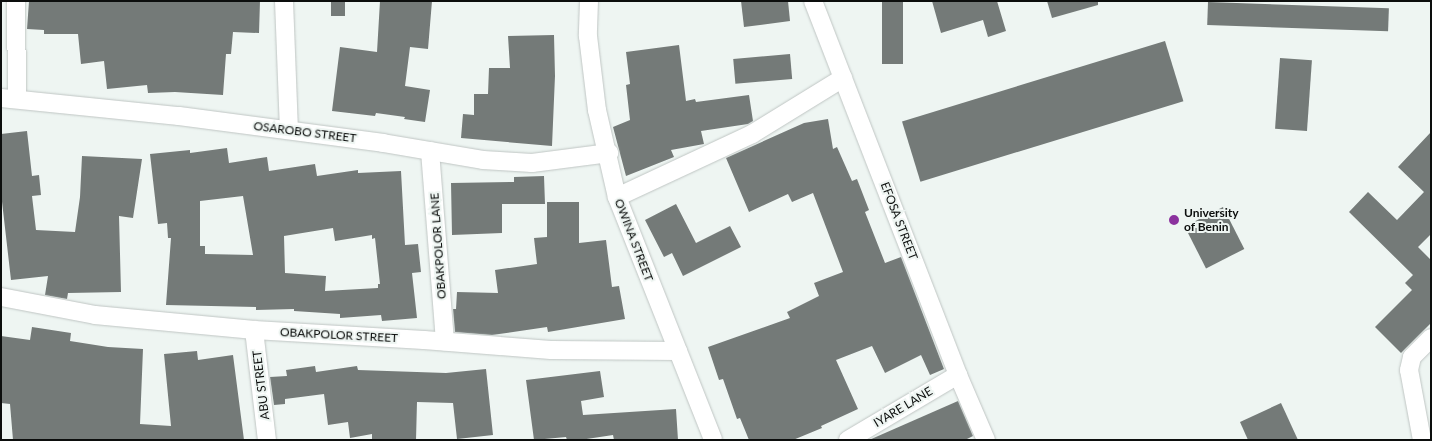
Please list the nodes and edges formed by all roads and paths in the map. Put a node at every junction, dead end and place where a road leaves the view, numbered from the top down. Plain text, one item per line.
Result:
1 (16, 1) edge
2 (284, 1) edge
3 (589, 1) edge
4 (813, 1) edge
5 (843, 78) junction
6 (9, 98) edge
7 (289, 130) junction
8 (430, 151) junction
9 (608, 153) junction
10 (617, 197) junction
11 (1, 297) edge
12 (254, 330) junction
13 (1431, 338) edge
14 (445, 342) junction
15 (678, 352) junction
16 (958, 375) junction
17 (267, 440) edge
18 (713, 440) edge
19 (848, 440) edge
20 (986, 440) edge
21 (1422, 440) edge

1 - 6 street
2 - 7 street
3 - 9 street, OWINA STREET
4 - 5 street, EFOSA STREET
5 - 10 street
5 - 16 street, EFOSA STREET
6 - 7 street, OSAROBO STREET
7 - 8 street, OSAROBO STREET
8 - 9 street, OSAROBO STREET
8 - 14 street, OBAKPOLOR LANE
9 - 10 street, OWINA STREET
10 - 15 street, OWINA STREET
11 - 12 street, OBAKPOLOR STREET
12 - 14 street, OBAKPOLOR STREET
12 - 17 street, ABU STREET
13 - 21 street
14 - 15 street, OBAKPOLOR STREET
15 - 18 street, OWINA STREET
16 - 19 street, IYARE LANE
16 - 20 street, EFOSA STREET

